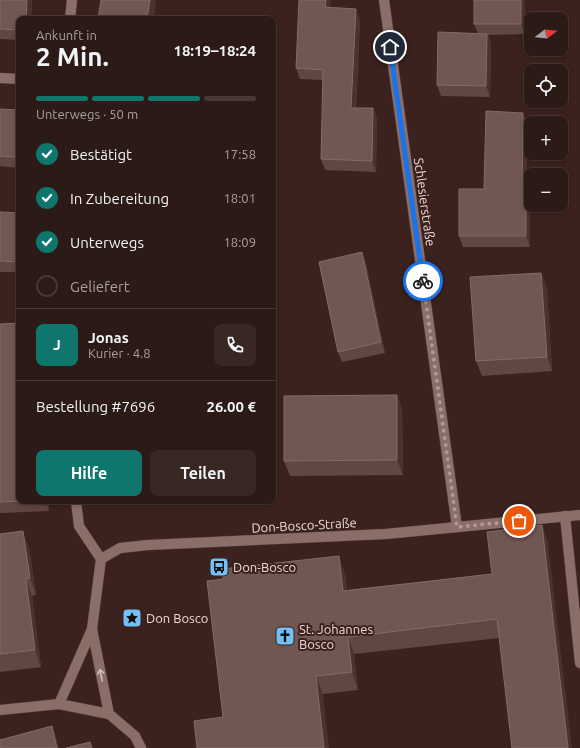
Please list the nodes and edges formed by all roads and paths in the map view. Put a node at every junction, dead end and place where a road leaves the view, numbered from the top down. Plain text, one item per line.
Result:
1 (72, 0) edge
2 (384, 0) edge
3 (70, 16) edge
4 (0, 78) edge
5 (16, 79) edge
6 (76, 504) edge
7 (580, 514) edge
8 (565, 516) junction
9 (457, 527) junction
10 (101, 559) junction
11 (92, 629) junction
12 (580, 663) edge
13 (59, 704) junction
14 (0, 710) edge
15 (109, 714) junction
16 (141, 748) edge

1 - 3 street
2 - 9 street, Schlesierstraße
4 - 5 street
6 - 10 street
7 - 8 street, Don-Bosco-Straße
8 - 9 street, Don-Bosco-Straße
8 - 12 street
9 - 10 street, Don-Bosco-Straße
10 - 11 street
11 - 13 street
15 -> 11 street
13 - 14 street
13 - 15 street
15 - 16 street

